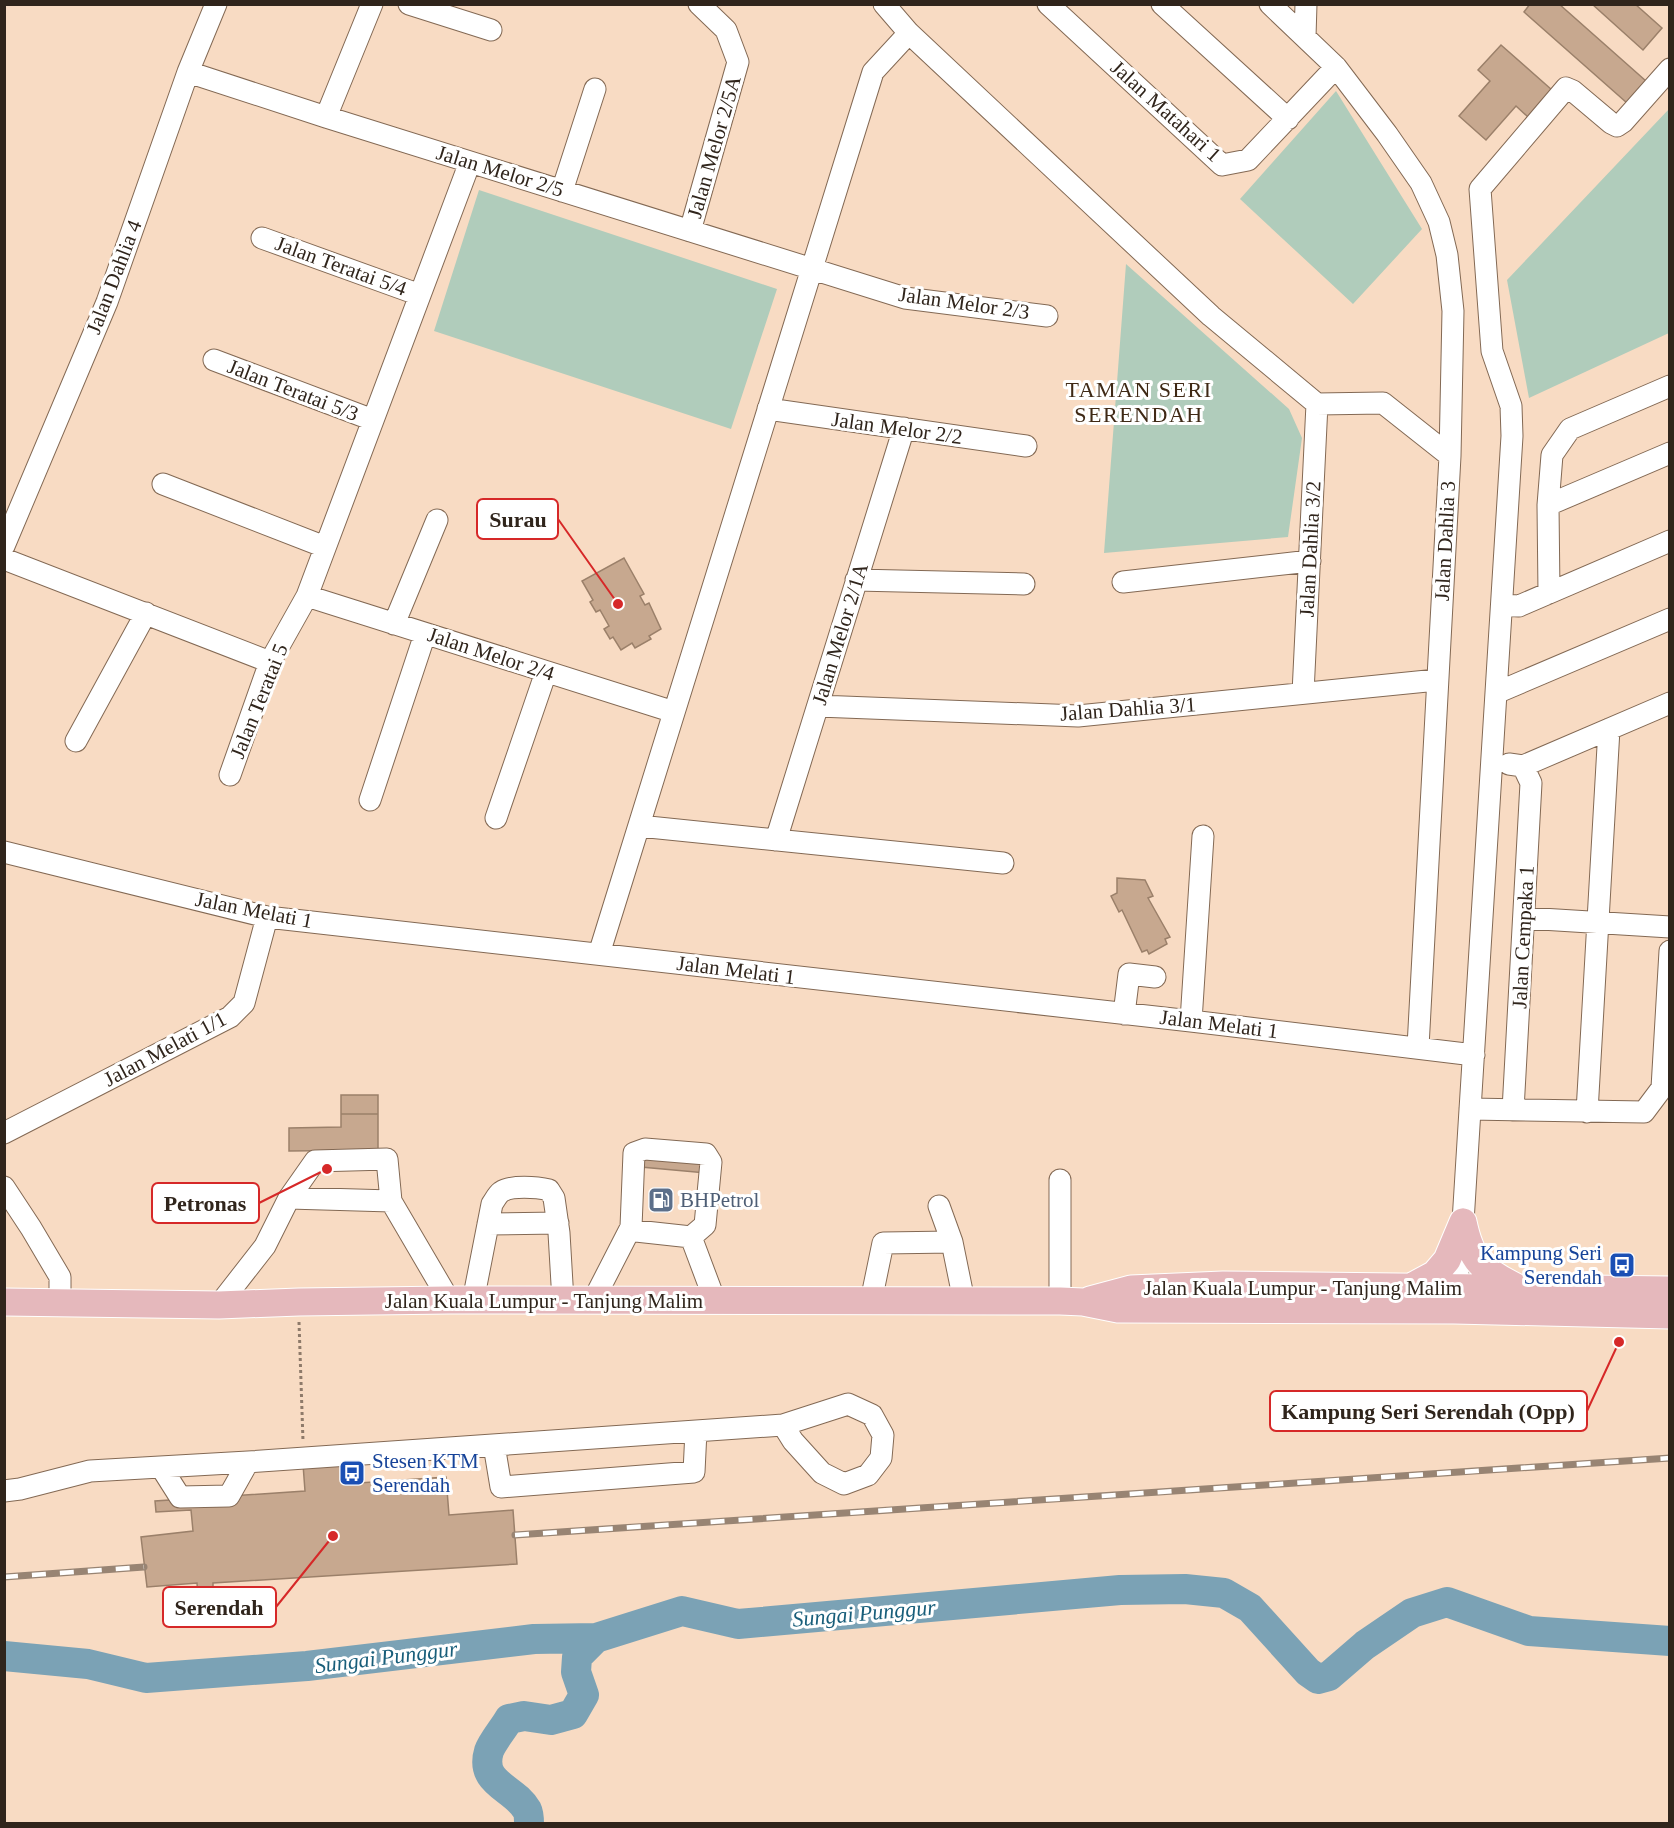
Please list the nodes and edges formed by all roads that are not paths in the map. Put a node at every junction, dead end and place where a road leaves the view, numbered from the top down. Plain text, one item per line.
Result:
1 (216, 4) edge
2 (372, 4) edge
3 (409, 4) edge
4 (699, 4) edge
5 (884, 4) edge
6 (1048, 4) edge
7 (1162, 4) edge
8 (1270, 4) edge
9 (1306, 4) edge
10 (491, 30) dead end
11 (909, 33) junction
12 (1305, 37) junction
13 (1336, 67) junction
14 (1670, 69) edge
15 (188, 72) junction
16 (595, 89) dead end
17 (326, 117) junction
18 (1288, 119) junction
19 (470, 162) junction
20 (562, 191) junction
21 (690, 231) junction
22 (262, 238) dead end
23 (812, 269) junction
24 (420, 295) junction
25 (1047, 315) dead end
26 (214, 360) dead end
27 (1670, 386) edge
28 (1317, 404) junction
29 (768, 409) junction
30 (373, 420) junction
31 (904, 428) junction
32 (1026, 446) dead end
33 (1670, 453) edge
34 (1450, 456) junction
35 (163, 484) dead end
36 (1548, 505) junction
37 (437, 520) dead end
38 (1670, 541) edge
39 (4, 546) edge
40 (326, 547) junction
41 (4, 559) edge
42 (1310, 561) junction
43 (856, 580) junction
44 (1123, 582) dead end
45 (1024, 584) dead end
46 (1549, 593) junction
47 (307, 596) junction
48 (1502, 605) junction
49 (146, 613) junction
50 (1670, 619) edge
51 (394, 624) junction
52 (425, 634) junction
53 (270, 662) junction
54 (546, 672) junction
55 (1437, 680) junction
56 (1304, 693) junction
57 (1496, 693) junction
58 (1670, 703) edge
59 (818, 706) junction
60 (674, 712) junction
61 (1609, 729) junction
62 (75, 741) dead end
63 (1492, 763) junction
64 (1523, 766) junction
65 (230, 775) dead end
66 (370, 800) dead end
67 (496, 818) dead end
68 (639, 826) junction
69 (1203, 836) dead end
70 (776, 840) junction
71 (4, 852) edge
72 (1003, 863) dead end
73 (267, 917) junction
74 (1525, 918) junction
75 (1598, 922) junction
76 (1670, 927) edge
77 (1670, 951) edge
78 (599, 954) junction
79 (1155, 977) dead end
80 (1124, 1014) junction
81 (1191, 1021) junction
82 (1418, 1047) junction
83 (1474, 1055) junction
84 (1470, 1110) junction
85 (1513, 1110) junction
86 (1587, 1112) junction
87 (4, 1133) edge
88 (1060, 1180) dead end
89 (4, 1187) edge
90 (289, 1198) junction
91 (391, 1201) junction
92 (939, 1206) dead end
93 (1463, 1222) junction
94 (558, 1223) junction
95 (488, 1224) junction
96 (631, 1227) junction
97 (691, 1237) junction
98 (952, 1242) junction
99 (1411, 1287) junction
100 (1518, 1288) junction
101 (1670, 1290) edge
102 (1456, 1298) junction
103 (461, 1301) junction
104 (563, 1301) junction
105 (593, 1301) junction
106 (715, 1301) junction
107 (871, 1301) junction
108 (964, 1301) junction
109 (5, 1302) edge
110 (60, 1302) junction
111 (1071, 1302) junction
112 (219, 1305) junction
113 (1670, 1316) edge
114 (783, 1425) junction
115 (696, 1431) junction
116 (494, 1445) junction
117 (249, 1462) junction
118 (161, 1467) junction
119 (4, 1491) edge

1 - 15 street, Jalan Dahlia 4
2 - 17 street
3 - 10 street
4 - 21 street, Jalan Melor 2/5A
5 - 11 street
6 - 18 street, Jalan Matahari 1
7 - 18 street
8 - 12 street, Jalan Dahlia 3
9 - 12 street
11 - 23 street
11 - 28 street
12 - 13 street, Jalan Dahlia 3
13 - 18 street, Jalan Matahari 1
13 - 34 street, Jalan Dahlia 3
14 - 48 street
15 - 17 street, Jalan Melor 2/5
15 - 39 street, Jalan Dahlia 4
16 - 20 street
17 - 19 street, Jalan Melor 2/5
19 - 20 street, Jalan Melor 2/5
19 - 24 street, Jalan Teratai 5
20 - 21 street, Jalan Melor 2/5
21 - 23 street, Jalan Melor 2/5
22 - 24 street, Jalan Teratai 5/4
23 - 25 street, Jalan Melor 2/3
23 - 29 street
24 - 30 street, Jalan Teratai 5
26 - 30 street, Jalan Teratai 5/3
27 - 36 street
28 - 34 street
28 - 42 street, Jalan Dahlia 3/2
29 - 31 street, Jalan Melor 2/2
29 - 60 street
30 - 40 street, Jalan Teratai 5
31 - 32 street, Jalan Melor 2/2
31 - 43 street, Jalan Melor 2/1A
33 - 36 street
34 - 55 street, Jalan Dahlia 3
35 - 40 street
36 - 46 street
37 - 51 street
38 - 46 street
40 - 47 street, Jalan Teratai 5
41 - 49 street
42 - 44 street
42 - 56 street, Jalan Dahlia 3/2
43 - 45 street
43 - 59 street, Jalan Melor 2/1A
46 - 48 street
47 - 51 street, Jalan Melor 2/4
47 - 53 street, Jalan Teratai 5
48 - 57 street
49 - 53 street
49 - 62 street
50 - 57 street
51 - 52 street, Jalan Melor 2/4
52 - 54 street, Jalan Melor 2/4
52 - 66 street
53 - 65 street, Jalan Teratai 5
54 - 60 street, Jalan Melor 2/4
54 - 67 street
55 - 56 street, Jalan Dahlia 3/1
55 - 82 street, Jalan Dahlia 3
56 - 59 street, Jalan Dahlia 3/1
57 - 63 street
58 - 61 street
59 - 70 street, Jalan Melor 2/1A
60 - 68 street
61 - 64 street
61 - 75 street
63 - 64 street
63 - 83 street
64 - 74 street, Jalan Cempaka 1
68 - 70 street
68 - 78 street
69 - 81 street
70 - 72 street
71 - 73 street, Jalan Melati 1
73 - 78 street, Jalan Melati 1
73 - 87 street, Jalan Melati 1/1
74 - 75 street
74 - 85 street, Jalan Cempaka 1
75 - 76 street
75 - 86 street
77 - 86 street
78 - 80 street, Jalan Melati 1
79 - 80 street
80 - 81 street, Jalan Melati 1
81 - 82 street, Jalan Melati 1
82 - 83 street, Jalan Melati 1
83 - 84 street
84 - 85 street
84 - 93 street
85 - 86 street
88 - 111 street
89 - 110 street
90 - 91 street
90 - 91 street
90 - 112 street
91 - 103 street
92 - 98 street
93 - 99 main road
93 - 100 main road
93 - 102 street
94 - 95 street
94 - 95 street
94 - 104 street
95 - 103 street
96 - 97 street
96 - 97 street
96 - 105 street
97 - 106 street
98 - 107 street
98 - 108 street
99 - 102 main road, Jalan Kuala Lumpur - Tanjung Malim
99 - 111 main road, Jalan Kuala Lumpur - Tanjung Malim
100 - 101 main road, Jalan Kuala Lumpur - Tanjung Malim
100 - 102 main road, Jalan Kuala Lumpur - Tanjung Malim
102 - 111 main road, Jalan Kuala Lumpur - Tanjung Malim
102 - 113 main road, Jalan Kuala Lumpur - Tanjung Malim
103 - 104 main road, Jalan Kuala Lumpur - Tanjung Malim
103 - 112 main road, Jalan Kuala Lumpur - Tanjung Malim
104 - 105 main road, Jalan Kuala Lumpur - Tanjung Malim
105 - 106 main road, Jalan Kuala Lumpur - Tanjung Malim
106 - 107 main road, Jalan Kuala Lumpur - Tanjung Malim
107 - 108 main road, Jalan Kuala Lumpur - Tanjung Malim
108 - 111 main road, Jalan Kuala Lumpur - Tanjung Malim
109 - 110 main road, Jalan Kuala Lumpur - Tanjung Malim
110 - 112 main road, Jalan Kuala Lumpur - Tanjung Malim
114 - 114 street
114 - 115 street
115 - 116 street
115 - 116 street
116 - 117 street
117 - 118 street
117 - 118 street
118 - 119 street

